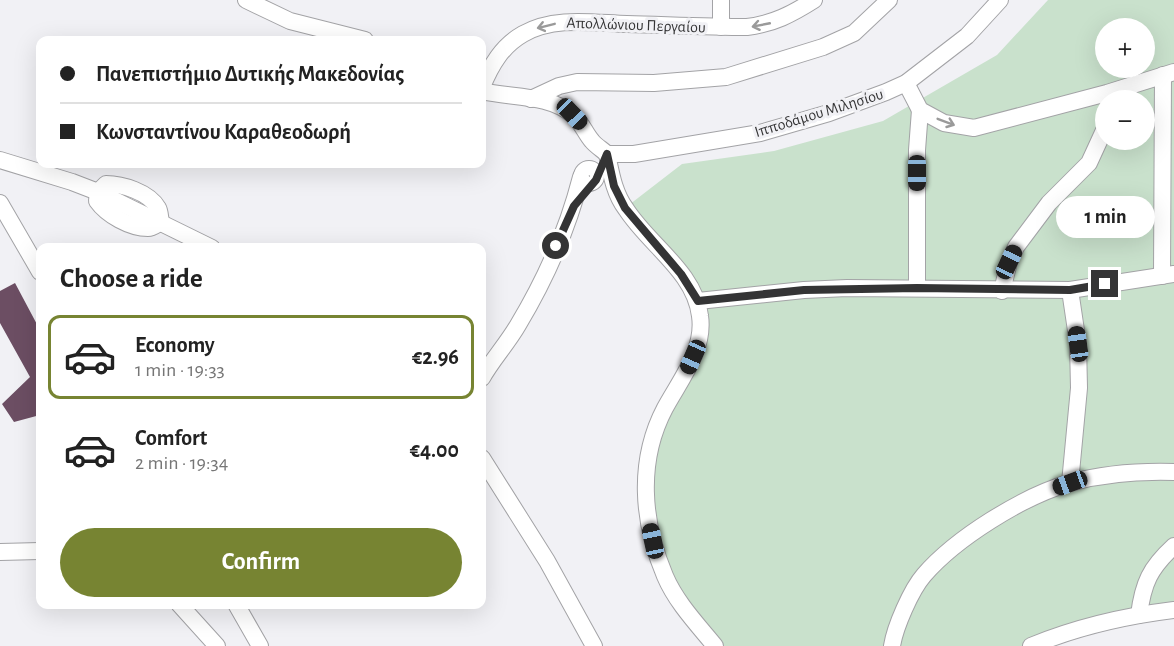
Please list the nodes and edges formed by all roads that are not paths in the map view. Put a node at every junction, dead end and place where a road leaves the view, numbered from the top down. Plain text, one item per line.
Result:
1 (246, 0) edge
2 (721, 0) edge
3 (814, 0) edge
4 (889, 0) edge
5 (1000, 0) edge
6 (721, 27) junction
7 (349, 36) edge
8 (1169, 74) edge
9 (486, 79) edge
10 (906, 83) junction
11 (486, 90) edge
12 (1126, 90) edge
13 (531, 99) junction
14 (1095, 100) edge
15 (920, 110) junction
16 (1095, 150) edge
17 (607, 154) junction
18 (0, 160) edge
19 (0, 203) edge
20 (202, 243) edge
21 (36, 265) edge
22 (1168, 275) edge
23 (917, 288) junction
24 (1070, 290) junction
25 (1002, 291) junction
26 (698, 301) junction
27 (486, 370) edge
28 (1174, 472) edge
29 (488, 475) edge
30 (1070, 483) junction
31 (1174, 546) edge
32 (36, 551) edge
33 (0, 552) edge
34 (184, 609) edge
35 (239, 609) edge
36 (1174, 610) edge
37 (1138, 615) junction
38 (217, 646) edge
39 (260, 646) edge
40 (594, 646) edge
41 (715, 646) edge
42 (892, 646) edge
43 (1031, 646) edge

1 - 7 street
2 - 6 street
3 -> 6 street, Απολλώνιου Περγαίου
4 - 13 street
5 - 10 street, Ιπποδάμου Μιλησίου
6 -> 9 street, Απολλώνιου Περγαίου
8 - 12 street
8 - 22 street
10 - 15 street
10 - 17 street, Ιπποδάμου Μιλησίου
11 - 13 street
13 - 17 street
15 -> 14 street
15 - 23 street
16 - 25 street
17 - 26 street
17 - 27 street
18 - 20 street
19 - 21 street
22 - 24 street
23 - 25 street
23 - 26 street
24 - 25 street
24 - 30 street
26 - 41 street
28 - 30 street
29 - 40 street
30 - 42 street
31 - 37 street
32 - 33 street
34 - 38 street
35 - 39 street
36 - 37 street
37 - 43 street

